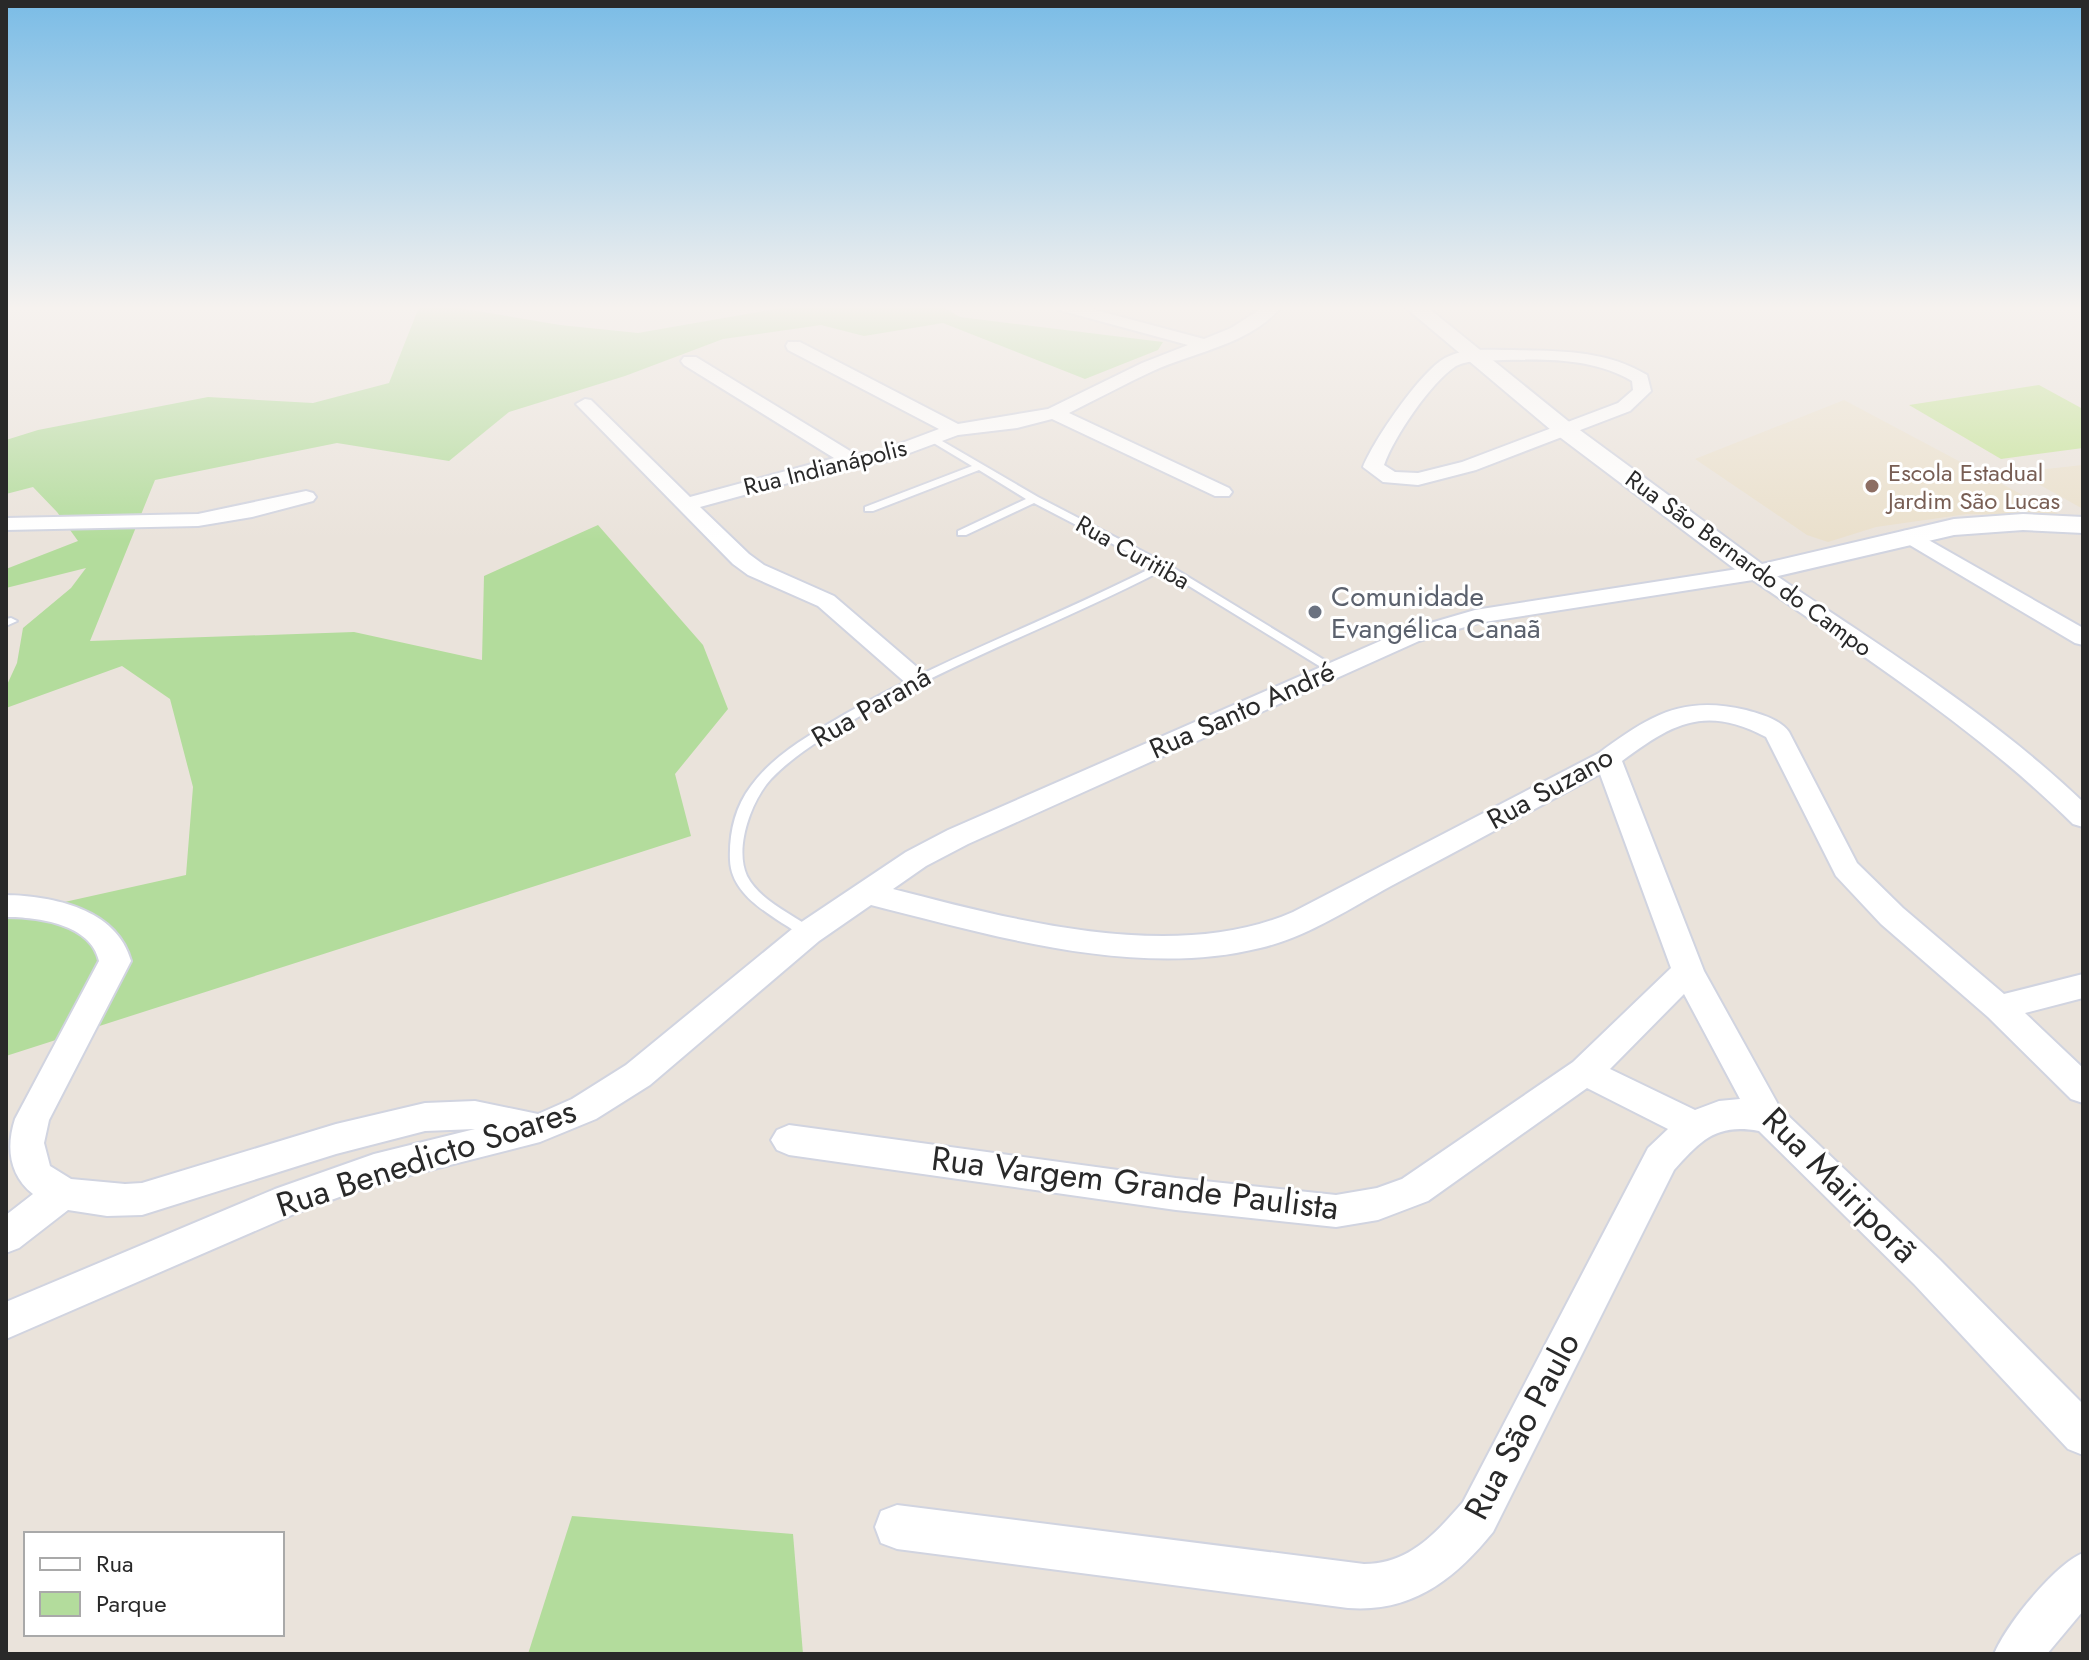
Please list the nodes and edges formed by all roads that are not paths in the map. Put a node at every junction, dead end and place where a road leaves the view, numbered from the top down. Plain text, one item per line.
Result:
1 (728, 384) edge
2 (868, 384) edge
3 (1112, 384) edge
4 (1429, 384) edge
5 (1511, 384) edge
6 (1641, 384) edge
7 (585, 404) dead end
8 (1054, 413) junction
9 (955, 430) junction
10 (1565, 430) junction
11 (930, 437) junction
12 (852, 461) junction
13 (981, 466) junction
14 (1222, 492) dead end
15 (306, 497) dead end
16 (1034, 499) junction
17 (686, 504) junction
18 (869, 509) dead end
19 (6, 524) edge
20 (2083, 525) edge
21 (962, 533) dead end
22 (1911, 536) junction
23 (1163, 566) junction
24 (1757, 573) junction
25 (2083, 638) edge
26 (1333, 669) junction
27 (916, 679) junction
28 (1608, 759) junction
29 (2083, 818) edge
30 (866, 893) junction
31 (6, 906) edge
32 (808, 933) junction
33 (1688, 971) junction
34 (2083, 986) edge
35 (1999, 1008) junction
36 (1585, 1072) junction
37 (2083, 1089) edge
38 (1768, 1118) junction
39 (1696, 1127) junction
40 (540, 1128) junction
41 (789, 1140) dead end
42 (62, 1194) junction
43 (6, 1236) edge
44 (6, 1321) edge
45 (2083, 1434) edge
46 (897, 1527) dead end
47 (2083, 1576) edge
48 (2017, 1654) edge

1 - 12 street
2 - 9 street
3 - 8 street, Rua Indianápolis
4 - 10 street
5 - 10 street, Rua São Bernardo do Campo
6 - 10 street
7 - 17 street
8 - 9 street, Rua Indianápolis
8 - 14 street
9 - 11 street, Rua Indianápolis
10 - 24 street, Rua São Bernardo do Campo
11 - 12 street, Rua Indianápolis
11 - 13 lane, Rua Curitiba
12 - 17 street, Rua Indianápolis
13 - 16 lane, Rua Curitiba
13 - 18 lane
15 - 19 street
16 - 21 lane
16 - 23 lane, Rua Curitiba
17 - 27 street
20 - 22 street
22 - 24 street
22 - 25 street
23 - 26 lane, Rua Curitiba
23 - 27 lane, Rua Paraná
24 - 26 street, Rua Santo André
24 - 29 street, Rua São Bernardo do Campo
26 - 30 street, Rua Santo André
27 - 32 lane, Rua Paraná
28 - 30 street, Rua Suzano
28 - 33 street, Rua Mairiporã
28 - 35 street, Rua Suzano
30 - 32 street, Rua Santo André
31 - 42 street
32 - 40 street, Rua Benedicto Soares
33 - 36 street, Rua Vargem Grande Paulista
33 - 38 street, Rua Mairiporã
34 - 35 street
35 - 37 street, Rua Suzano
36 - 39 street
36 - 41 street, Rua Vargem Grande Paulista
38 - 39 street, Rua São Paulo
38 - 45 street, Rua Mairiporã
39 - 46 street, Rua São Paulo
40 - 42 street
40 - 44 street, Rua Benedicto Soares
42 - 43 street
47 - 48 street

